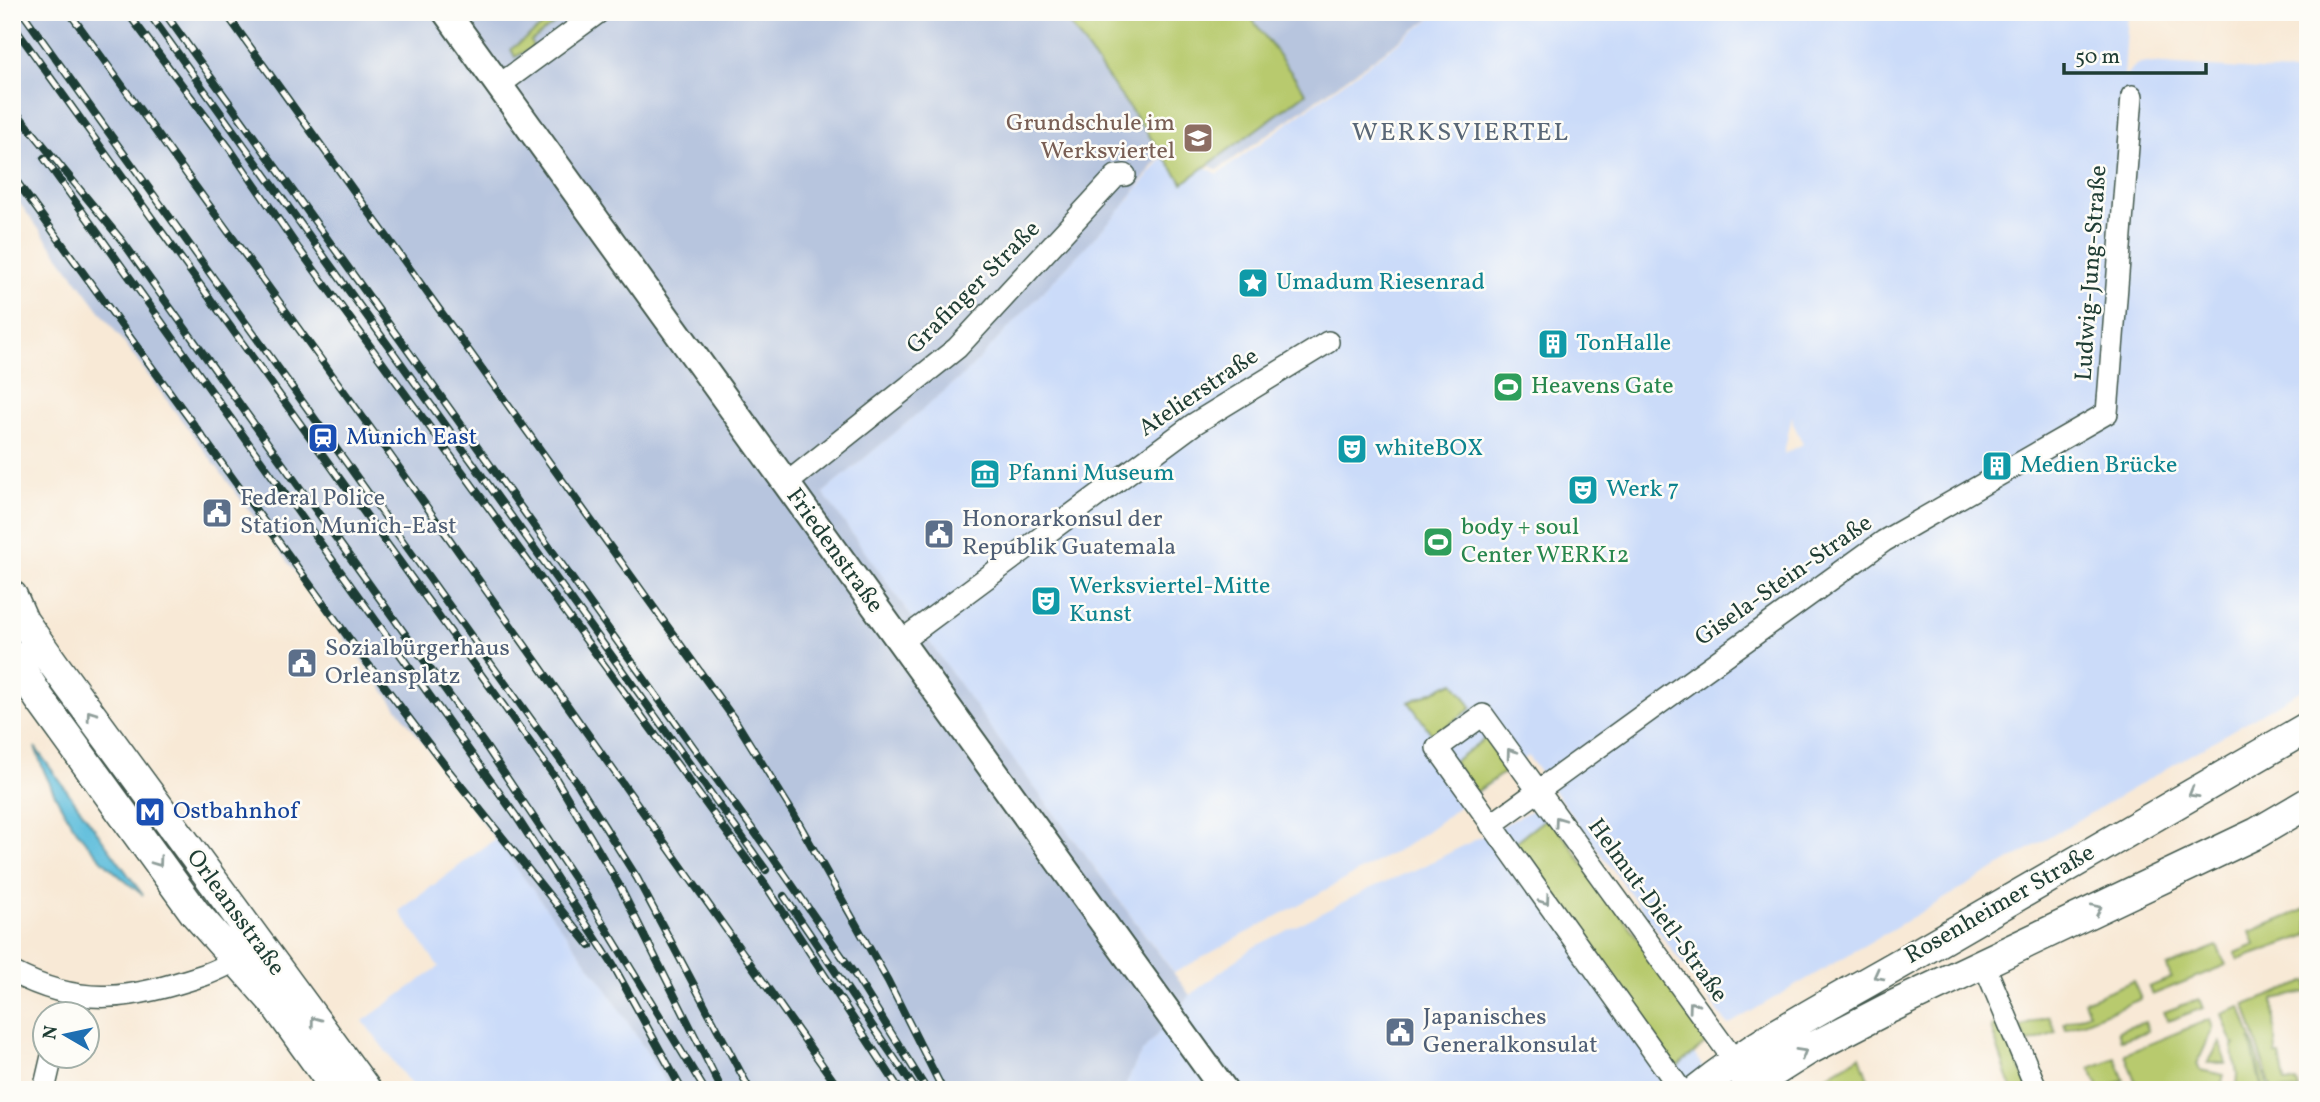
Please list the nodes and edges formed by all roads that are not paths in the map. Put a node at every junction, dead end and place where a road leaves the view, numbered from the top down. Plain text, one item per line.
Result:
1 (446, 12) edge
2 (599, 12) edge
3 (498, 86) junction
4 (2132, 96) dead end
5 (1125, 175) dead end
6 (1328, 342) dead end
7 (2071, 432) joint
8 (786, 484) junction
9 (16, 616) edge
10 (900, 642) junction
11 (12, 655) edge
12 (2308, 727) edge
13 (1538, 792) junction
14 (2308, 803) edge
15 (2308, 821) edge
16 (1491, 825) junction
17 (2257, 833) junction
18 (264, 951) junction
19 (235, 960) junction
20 (1984, 964) junction
21 (12, 972) edge
22 (55, 1000) edge
23 (90, 1000) edge
24 (1734, 1060) junction
25 (49, 1070) edge
26 (44, 1090) edge
27 (337, 1090) edge
28 (366, 1090) edge
29 (1224, 1090) edge
30 (1681, 1090) edge
31 (1697, 1090) edge
32 (1745, 1090) edge
33 (2037, 1090) edge

1 - 3 street, Friedenstraße
2 - 3 street
3 - 8 street, Friedenstraße
4 - 7 street, Ludwig-Jung-Straße
5 - 8 street, Grafinger Straße
6 - 10 street, Atelierstraße
7 - 13 street, Gisela-Stein-Straße
8 - 10 street, Friedenstraße
18 -> 9 main road, Orleansstraße
10 - 29 street, Friedenstraße
11 -> 19 main road, Orleansstraße
12 -> 24 main road, Rosenheimer Straße
13 - 16 street
13 -> 16 street, Helmut-Dietl-Straße
24 -> 13 street, Helmut-Dietl-Straße
14 - 17 main road, Rosenheimer Straße
15 - 17 street
16 -> 30 street, Helmut-Dietl-Straße
20 -> 17 main road, Rosenheimer Straße
18 - 19 street
28 -> 18 main road, Orleansstraße
19 - 23 street
19 - 27 main road, Orleansstraße
32 -> 20 main road, Rosenheimer Straße
20 - 33 street, Rosenheimer Straße
21 - 22 street
24 - 31 main road, Rosenheimer Straße
25 - 26 street

